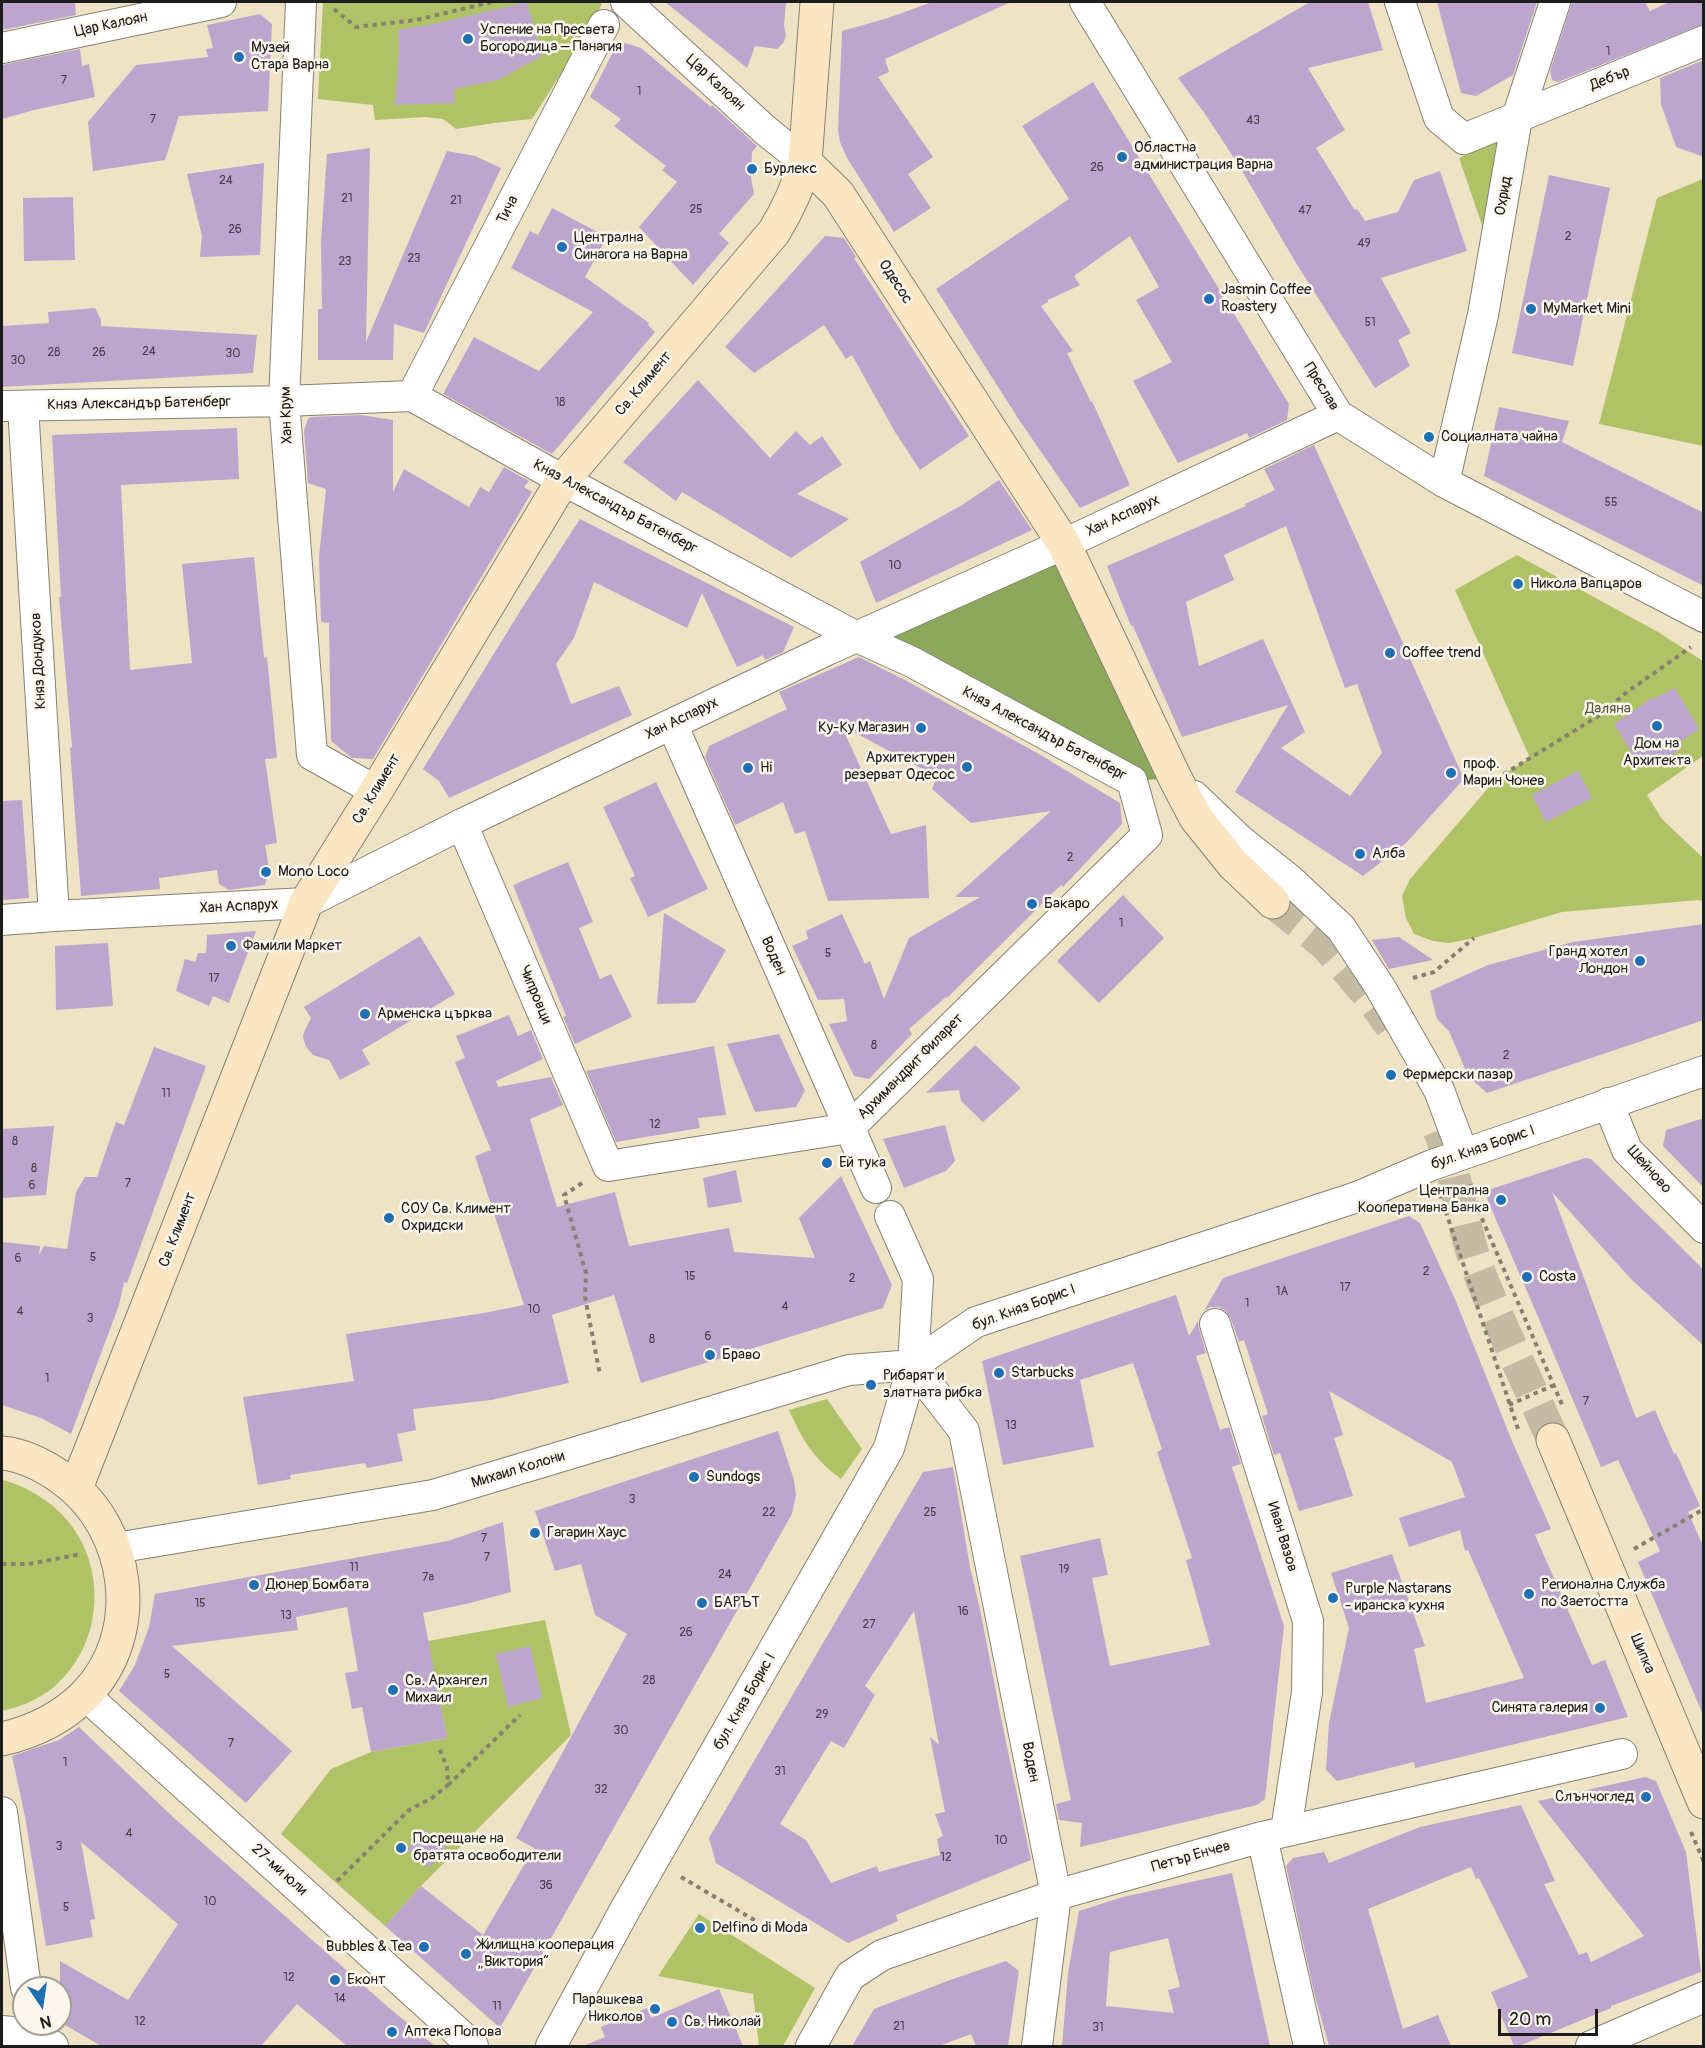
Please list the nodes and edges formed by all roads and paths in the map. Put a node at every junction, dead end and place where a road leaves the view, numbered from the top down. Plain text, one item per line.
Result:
1 (221, 2) edge
2 (301, 2) edge
3 (492, 2) edge
4 (626, 2) edge
5 (817, 2) edge
6 (1085, 2) edge
7 (1400, 2) edge
8 (1556, 2) edge
9 (332, 8) dead end
10 (604, 25) dead end
11 (1704, 41) edge
12 (2, 48) edge
13 (1517, 118) junction
14 (805, 162) junction
15 (412, 396) junction
16 (284, 401) junction
17 (12, 406) edge
18 (1338, 415) junction
19 (563, 480) junction
20 (1444, 482) junction
21 (1064, 544) junction
22 (1699, 631) edge
23 (857, 637) junction
24 (672, 724) junction
25 (1175, 778) junction
26 (1496, 779) dead end
27 (376, 791) junction
28 (462, 824) junction
29 (1147, 835) joint
30 (1273, 902) tunnel mouth
31 (306, 903) junction
32 (54, 915) junction
33 (2, 920) edge
34 (1474, 938) dead end
35 (1380, 987) junction
36 (1704, 1071) edge
37 (1608, 1103) junction
38 (849, 1128) junction
39 (1463, 1154) junction
40 (608, 1166) junction
41 (876, 1188) dead end
42 (890, 1216) dead end
43 (1704, 1228) edge
44 (1215, 1324) dead end
45 (913, 1365) junction
46 (600, 1375) dead end
47 (1554, 1385) junction
48 (1509, 1405) dead end
49 (1559, 1426) joint
50 (2, 1453) edge
51 (76, 1488) junction
52 (1704, 1509) edge
53 (116, 1548) junction
54 (1633, 1550) dead end
55 (2, 1564) edge
56 (85, 1695) junction
57 (520, 1715) dead end
58 (2, 1739) edge
59 (439, 1748) dead end
60 (1622, 1754) dead end
61 (448, 1785) junction
62 (1704, 1802) edge
63 (2, 1812) edge
64 (1274, 1834) junction
65 (654, 1861) junction
66 (1056, 1895) junction
67 (316, 1903) junction
68 (756, 1921) dead end
69 (24, 1976) edge
70 (1704, 1997) edge
71 (463, 2037) edge
72 (551, 2046) edge
73 (811, 2046) edge
74 (1037, 2046) edge
75 (1309, 2046) edge
76 (1591, 2046) edge

1 - 12 street, Цар Калоян
2 - 16 street, Хан Крум
3 - 9 path
4 - 14 street, Цар Калоян
5 - 14 street
6 - 18 street, Преслав
7 - 13 street
8 - 13 street, Охрид
10 - 15 street, Тича
11 - 13 street, Дебър
13 - 20 street, Охрид
14 - 19 street, Св. Климент
14 - 21 street, Одесос
15 - 16 street, Княз Александър Батенберг
15 - 19 street, Княз Александър Батенберг
16 - 17 street, Княз Александър Батенберг
16 - 27 street, Хан Крум
17 - 32 street, Княз Дондуков
18 - 20 street, Преслав
18 - 21 street, Хан Аспарух
19 - 23 street, Княз Александър Батенберг
19 - 27 street, Св. Климент
20 - 22 street, Преслав
21 - 23 street, Хан Аспарух
21 - 25 street
22 - 26 path
23 - 24 street, Хан Аспарух
23 - 29 street, Княз Александър Батенберг
24 - 28 street, Хан Аспарух
24 - 38 street, Воден
25 - 30 street
25 - 35 street
27 - 31 street, Св. Климент
28 - 31 street, Хан Аспарух
28 - 40 street, Чипровци
29 - 38 street, Архимандрит Филарет
31 - 32 street, Хан Аспарух
31 - 51 street, Св. Климент
32 - 33 street, Хан Аспарух
34 - 35 path
35 - 39 street
36 - 37 street, бул. Княз Борис I
37 - 39 street, бул. Княз Борис I
37 - 43 street, Шейново
38 - 40 street, Архимандрит Филарет
38 - 41 street, Воден
39 - 45 street, бул. Княз Борис I
39 - 47 path
40 - 46 path
42 - 45 street
44 - 64 street, Иван Вазов
45 - 53 street, Михаил Колони
45 - 65 street, бул. Княз Борис I
45 - 66 street, Воден
47 - 48 path
47 - 49 path
49 - 62 street, Шипка
50 - 51 street
51 - 53 street
52 - 54 path
53 - 55 path
53 - 56 street
56 - 58 street
56 - 67 street, 27-ми юли
57 - 61 path
59 - 61 path
60 - 64 street, Петър Енчев
61 - 67 path
63 - 69 street
64 - 66 street, Петър Енчев
64 - 75 street, Иван Вазов
65 - 68 path
65 - 72 street, бул. Княз Борис I
66 - 73 street, Петър Енчев
66 - 74 street, Воден
67 - 71 street, 27-ми юли
70 - 76 street

